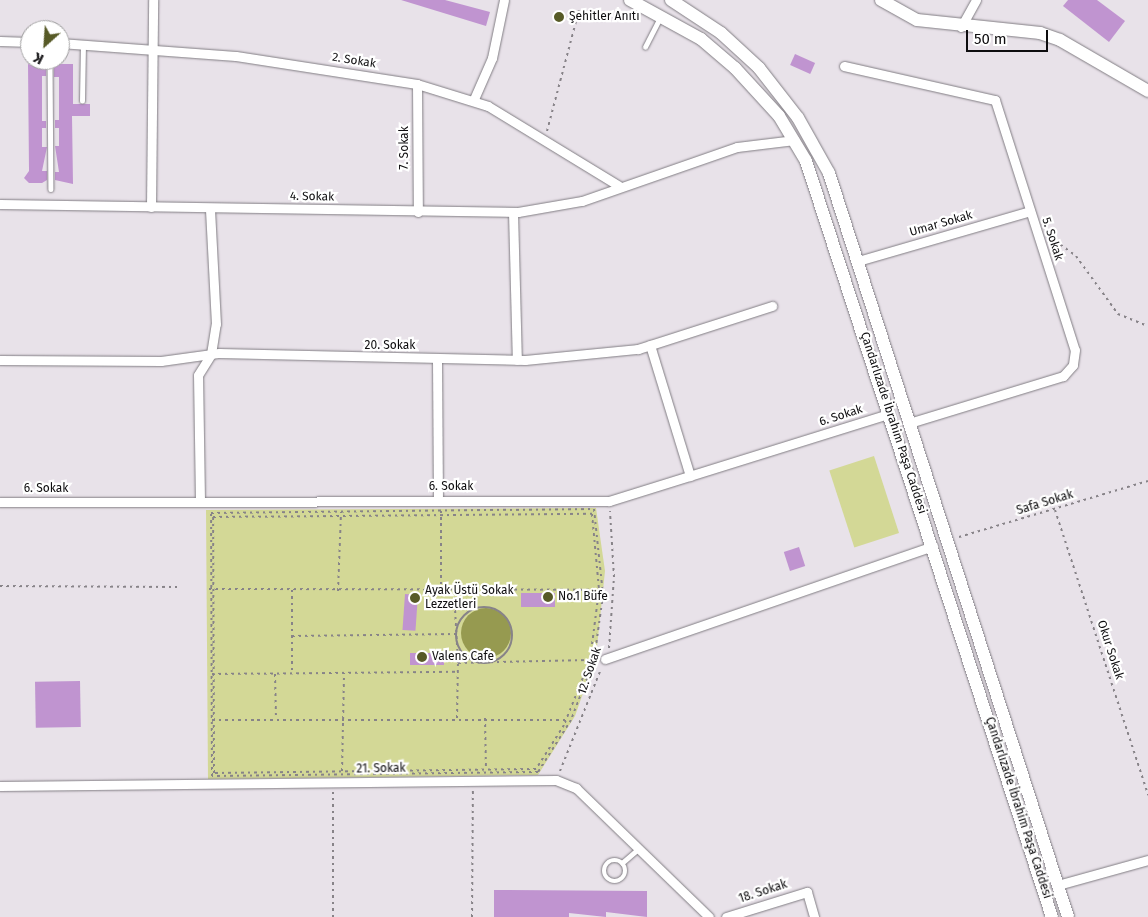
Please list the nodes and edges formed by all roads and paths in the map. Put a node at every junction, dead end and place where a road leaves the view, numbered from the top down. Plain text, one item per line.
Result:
1 (153, 0) edge
2 (504, 0) edge
3 (630, 0) edge
4 (671, 0) edge
5 (881, 0) edge
6 (976, 0) edge
7 (579, 10) dead end
8 (662, 15) junction
9 (961, 27) junction
10 (0, 41) edge
11 (20, 42) edge
12 (70, 44) edge
13 (82, 45) junction
14 (645, 47) dead end
15 (154, 50) junction
16 (844, 66) dead end
17 (50, 70) edge
18 (417, 84) junction
19 (1148, 91) edge
20 (474, 99) junction
21 (82, 101) dead end
22 (548, 131) dead end
23 (795, 140) junction
24 (619, 186) junction
25 (51, 188) dead end
26 (0, 204) edge
27 (151, 207) junction
28 (210, 208) junction
29 (1030, 211) junction
30 (418, 212) junction
31 (513, 212) junction
32 (1036, 228) junction
33 (858, 261) junction
34 (772, 306) dead end
35 (1148, 326) edge
36 (650, 345) junction
37 (211, 354) junction
38 (436, 359) junction
39 (0, 360) edge
40 (517, 360) junction
41 (889, 414) junction
42 (909, 423) junction
43 (690, 476) junction
44 (1148, 481) edge
45 (438, 499) junction
46 (200, 501) junction
47 (609, 501) junction
48 (0, 502) edge
49 (1056, 510) junction
50 (441, 511) junction
51 (341, 512) junction
52 (441, 515) junction
53 (340, 516) junction
54 (947, 541) junction
55 (933, 546) junction
56 (0, 586) edge
57 (178, 587) dead end
58 (209, 589) junction
59 (213, 590) junction
60 (292, 590) junction
61 (338, 590) junction
62 (599, 590) junction
63 (603, 590) junction
64 (441, 591) junction
65 (454, 591) junction
66 (456, 634) junction
67 (292, 636) junction
68 (605, 659) junction
69 (590, 660) junction
70 (594, 660) junction
71 (458, 663) junction
72 (487, 663) junction
73 (458, 672) junction
74 (292, 673) junction
75 (344, 673) junction
76 (210, 674) junction
77 (213, 674) junction
78 (275, 674) junction
79 (457, 718) junction
80 (485, 718) junction
81 (276, 719) junction
82 (343, 719) junction
83 (212, 720) junction
84 (567, 720) junction
85 (571, 720) junction
86 (486, 771) junction
87 (342, 773) junction
88 (556, 780) junction
89 (474, 781) junction
90 (333, 782) junction
91 (0, 786) edge
92 (1148, 795) edge
93 (640, 847) junction
94 (1148, 860) edge
95 (622, 863) junction
96 (1058, 885) junction
97 (333, 917) edge
98 (472, 917) edge
99 (709, 917) edge
100 (726, 917) edge
101 (814, 917) edge
102 (1052, 917) edge
103 (1068, 917) edge

1 - 15 street
2 - 20 street
3 - 8 main road, Çandarlızade İbrahim Paşa Caddesi
4 - 33 main road, Çandarlızade İbrahim Paşa Caddesi
5 - 9 main road
6 - 9 street
7 - 22 path
8 - 14 lane
8 - 23 main road, Çandarlızade İbrahim Paşa Caddesi
9 - 19 main road
10 - 11 street
12 - 13 street, 2. Sokak
13 - 15 street, 2. Sokak
13 - 21 lane
15 - 18 street, 2. Sokak
15 - 27 street
16 - 29 street, 5. Sokak
17 - 25 lane
18 - 20 street, 2. Sokak
18 - 30 street, 7. Sokak
20 - 24 street, 2. Sokak
23 - 24 street, 4. Sokak
23 - 41 main road, Çandarlızade İbrahim Paşa Caddesi
24 - 31 street, 4. Sokak
26 - 27 street, 4. Sokak
27 - 28 street, 4. Sokak
28 - 30 street, 4. Sokak
28 - 37 street
29 - 32 street, 5. Sokak
29 - 33 street, Umar Sokak
30 - 31 street, 4. Sokak
31 - 40 street
32 - 35 path
32 - 42 street, 5. Sokak
33 - 42 main road, Çandarlızade İbrahim Paşa Caddesi
34 - 36 street, 20. Sokak
36 - 40 street, 20. Sokak
36 - 43 street
37 - 38 street, 20. Sokak
37 - 39 street, 20. Sokak
37 - 46 street
38 - 40 street, 20. Sokak
38 - 45 street
41 - 43 street, 6. Sokak
41 - 55 main road, Çandarlızade İbrahim Paşa Caddesi
42 - 54 main road, Çandarlızade İbrahim Paşa Caddesi
43 - 47 street, 6. Sokak
44 - 49 path, Safa Sokak
45 - 46 street, 6. Sokak
45 - 47 street, 6. Sokak
46 - 48 street, 6. Sokak
47 - 68 path, 12. Sokak
49 - 54 path, Safa Sokak
49 - 92 path, Okur Sokak
50 - 51 path
50 - 52 path
50 - 63 path
51 - 53 path
51 - 58 path
52 - 53 path
52 - 62 path
52 - 64 path
53 - 59 path
53 - 61 path
54 - 96 main road, Çandarlızade İbrahim Paşa Caddesi
55 - 68 street
55 - 102 main road, Çandarlızade İbrahim Paşa Caddesi
56 - 57 path
58 - 59 path
58 - 76 path
59 - 60 path
59 - 77 path
60 - 61 path
60 - 67 path
61 - 64 path
62 - 63 path
62 - 65 path
62 - 69 path
63 - 70 path
64 - 65 path
65 - 66 path
66 - 67 path
66 - 71 path
66 - 72 path
66 - 72 path
67 - 74 path
68 - 88 path, 12. Sokak
69 - 70 path
69 - 72 path
69 - 84 path
70 - 85 path
71 - 72 path
71 - 73 path
73 - 75 path
73 - 79 path
74 - 75 path
74 - 78 path
75 - 82 path
76 - 77 path
76 - 83 path
77 - 78 path
77 - 83 path
78 - 81 path
79 - 80 path
79 - 82 path
80 - 84 path
80 - 86 path
81 - 82 path
81 - 83 path
82 - 87 path
83 - 87 path
84 - 85 path
84 - 86 path
85 - 86 path
86 - 87 path
88 - 89 street, 21. Sokak
88 - 93 street, 21. Sokak
89 - 90 street, 21. Sokak
89 - 98 path
90 - 91 street, 21. Sokak
90 - 97 path
93 - 95 lane
93 - 99 street, 21. Sokak
94 - 96 street
95 - 95 lane
96 - 103 main road, Çandarlızade İbrahim Paşa Caddesi
100 - 101 street, 18. Sokak

